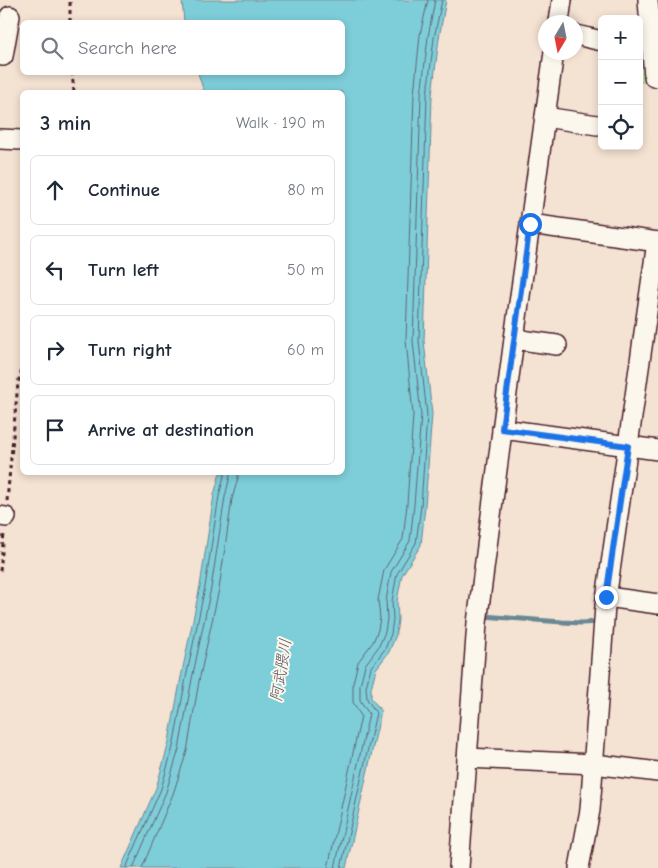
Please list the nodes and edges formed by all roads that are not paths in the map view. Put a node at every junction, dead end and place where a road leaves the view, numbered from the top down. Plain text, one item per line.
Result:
1 (562, 0) edge
2 (648, 0) edge
3 (560, 15) edge
4 (10, 16) dead end
5 (583, 37) edge
6 (598, 40) edge
7 (645, 41) edge
8 (0, 55) edge
9 (553, 60) edge
10 (658, 77) edge
11 (545, 118) junction
12 (597, 125) dead end
13 (0, 139) edge
14 (20, 140) edge
15 (530, 224) junction
16 (658, 242) edge
17 (514, 339) junction
18 (557, 345) dead end
19 (502, 429) junction
20 (628, 446) junction
21 (658, 450) edge
22 (606, 597) junction
23 (658, 604) edge
24 (467, 758) junction
25 (594, 764) junction
26 (658, 772) edge
27 (459, 868) edge
28 (579, 868) edge

1 - 3 street
2 - 7 street
4 - 8 street
5 - 6 street
7 - 10 street
9 - 11 street
11 - 12 street
11 - 15 street
13 - 14 street
15 - 16 street
15 - 17 street
16 - 20 street
17 - 18 street
17 - 19 street
19 - 20 street
19 - 24 street
20 - 21 street
20 - 22 street
22 - 23 street
22 - 25 street
24 - 25 street
24 - 27 street
25 - 26 street
25 - 28 street

